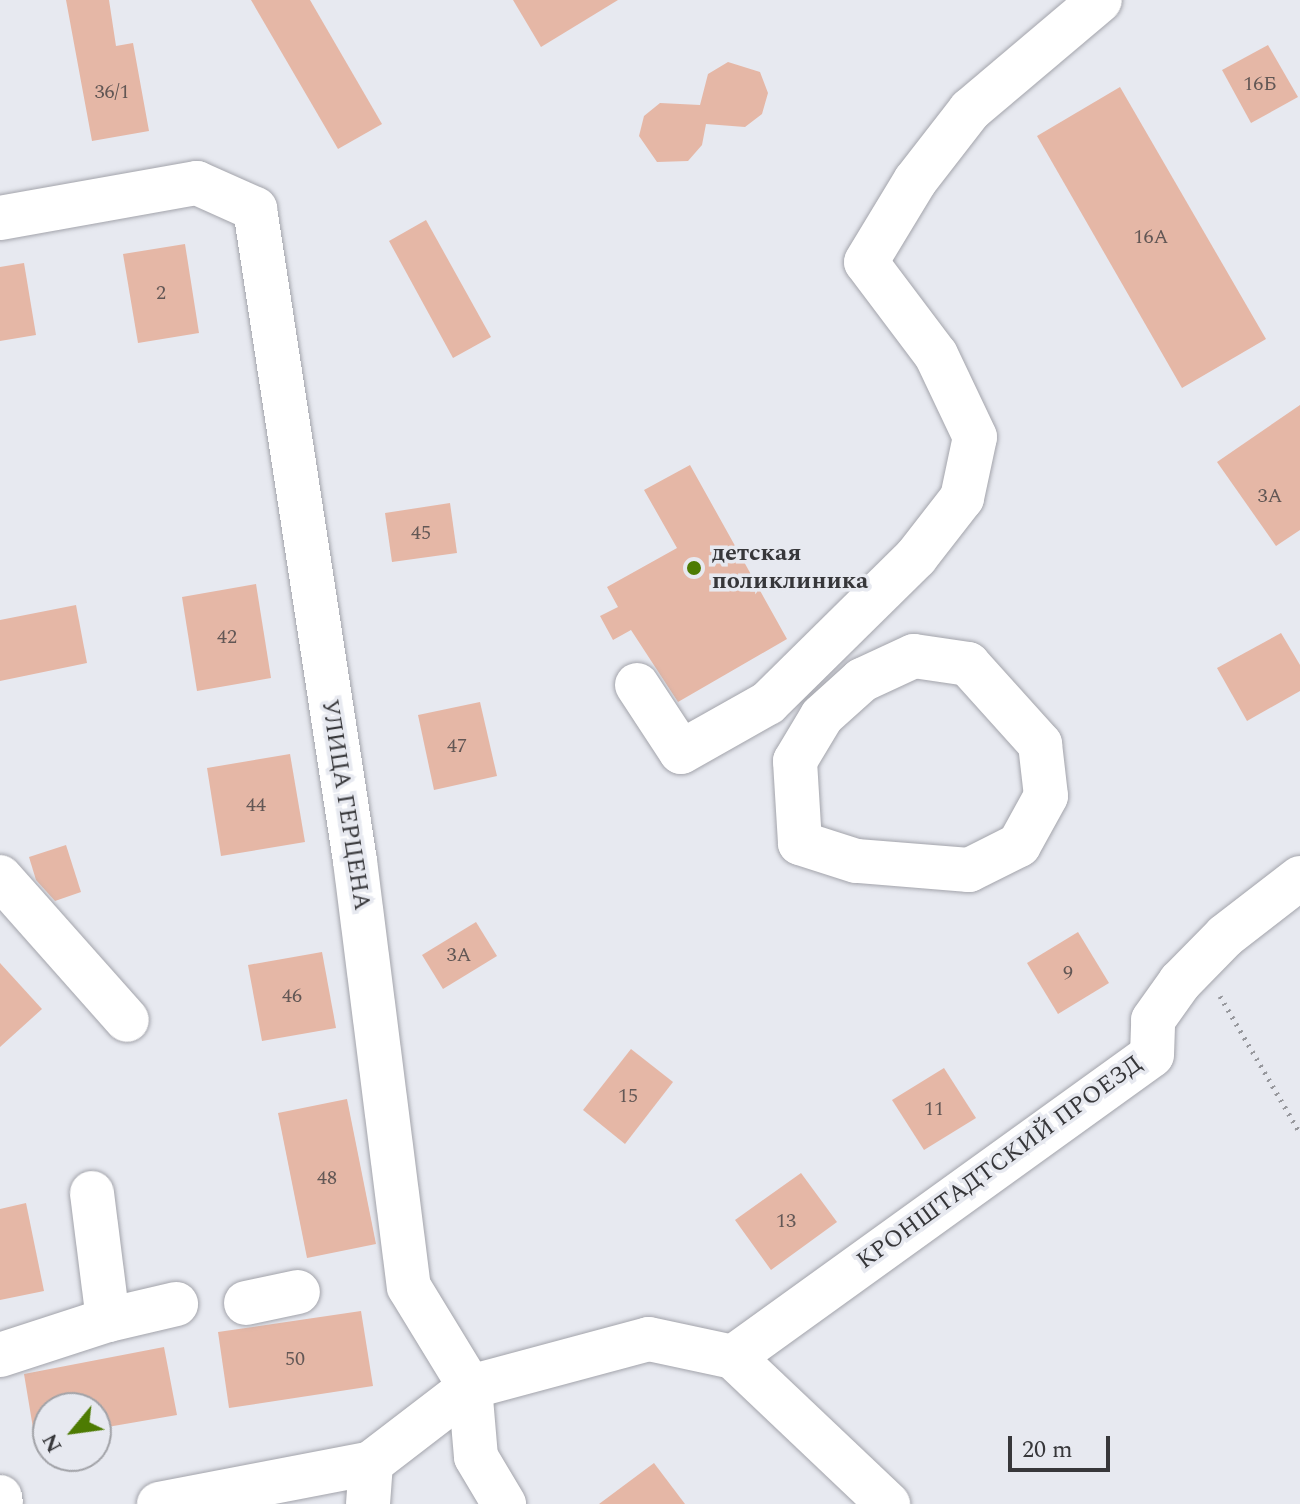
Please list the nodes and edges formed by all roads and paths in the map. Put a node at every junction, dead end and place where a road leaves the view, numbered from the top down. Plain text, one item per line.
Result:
1 (1100, 0) edge
2 (0, 218) edge
3 (637, 685) dead end
4 (800, 843) joint
5 (0, 877) edge
6 (1300, 878) edge
7 (1200, 962) junction
8 (127, 1020) dead end
9 (1300, 1133) edge
10 (92, 1193) dead end
11 (298, 1292) dead end
12 (246, 1303) dead end
13 (176, 1304) dead end
14 (108, 1320) junction
15 (0, 1355) edge
16 (733, 1357) junction
17 (470, 1387) junction
18 (369, 1484) edge
19 (0, 1497) edge
20 (1, 1504) edge
21 (159, 1504) edge
22 (504, 1504) edge
23 (888, 1504) edge

1 - 3 street
2 - 17 street, УЛИЦА ГЕРЦЕНА
4 - 4 street
5 - 8 street
6 - 7 street, КРОНШТАДТСКИЙ ПРОЕЗД
7 - 9 path
7 - 16 street, КРОНШТАДТСКИЙ ПРОЕЗД
10 - 14 street
11 - 12 street
13 - 14 street
14 - 15 street
16 - 17 street
16 - 23 street
17 - 18 street
17 - 22 street
18 - 21 street
19 - 20 street

